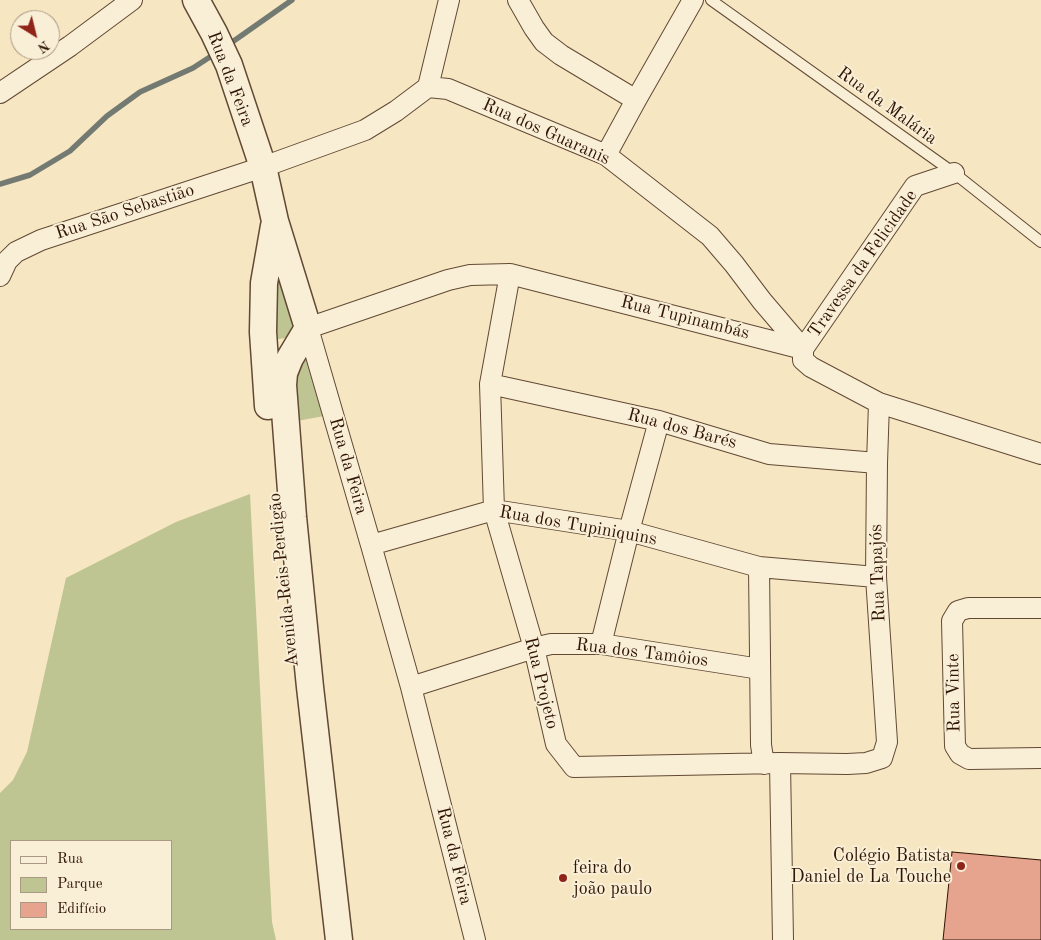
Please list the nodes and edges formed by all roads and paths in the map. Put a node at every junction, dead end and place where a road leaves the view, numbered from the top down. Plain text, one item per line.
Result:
1 (132, 0) edge
2 (196, 0) edge
3 (449, 0) edge
4 (518, 0) edge
5 (693, 0) edge
6 (712, 0) edge
7 (428, 87) junction
8 (0, 93) edge
9 (636, 100) junction
10 (606, 155) junction
11 (263, 168) junction
12 (954, 173) junction
13 (275, 221) junction
14 (1041, 242) edge
15 (510, 274) junction
16 (0, 276) edge
17 (308, 328) junction
18 (803, 349) junction
19 (490, 384) junction
20 (880, 403) junction
21 (659, 421) junction
22 (1041, 454) edge
23 (877, 463) junction
24 (494, 510) junction
25 (285, 517) junction
26 (629, 531) junction
27 (371, 545) junction
28 (760, 567) junction
29 (876, 577) junction
30 (1041, 608) edge
31 (601, 644) junction
32 (534, 648) junction
33 (760, 669) junction
34 (411, 687) junction
35 (887, 742) joint
36 (1041, 758) edge
37 (772, 764) junction
38 (325, 940) edge
39 (339, 940) edge
40 (475, 940) edge
41 (783, 940) edge

1 - 8 street
2 - 11 street, Rua da Feira
3 - 7 street
4 - 9 street
5 - 9 street
6 - 12 lane, Rua da Malária
7 - 10 street, Rua dos Guaranis
7 - 11 street
9 - 10 street
10 - 18 street, Rua dos Guaranis
11 - 13 street, Rua da Feira
11 - 16 street, Rua São Sebastião
12 - 14 lane, Rua da Malária
12 - 18 street, Travessa da Felicidade
13 - 17 street, Rua da Feira
13 - 25 street, Avenida Reis Perdigão
15 - 17 street, Rua Tupinambás
15 - 18 street, Rua Tupinambás
15 - 19 street, Rua Projeto
17 - 25 street, Avenida Reis Perdigão
17 - 27 street, Rua da Feira
18 - 20 street
19 - 21 street, Rua dos Barés
19 - 24 street, Rua Projeto
20 - 22 street
20 - 23 street, Rua Tapajós
21 - 23 street, Rua dos Barés
21 - 26 street
23 - 29 street, Rua Tapajós
24 - 26 street, Rua dos Tupiniquins
24 - 27 street, Rua dos Tupiniquins
24 - 32 street, Rua Projeto
25 - 38 street, Avenida Reis Perdigão
25 - 39 street, Avenida Reis Perdigão
26 - 28 street, Rua dos Tupiniquins
26 - 31 street
27 - 34 street, Rua da Feira
28 - 29 street, Rua dos Tupiniquins
28 - 33 street
29 - 35 street, Rua Tapajós
30 - 36 street, Rua Vinte
31 - 32 street, Rua dos Tamôios
31 - 33 street, Rua dos Tamôios
32 - 34 street, Rua dos Tamôios
32 - 37 street, Rua Projeto
33 - 37 street
34 - 40 street, Rua da Feira
35 - 37 street, Rua Projeto
37 - 41 street

